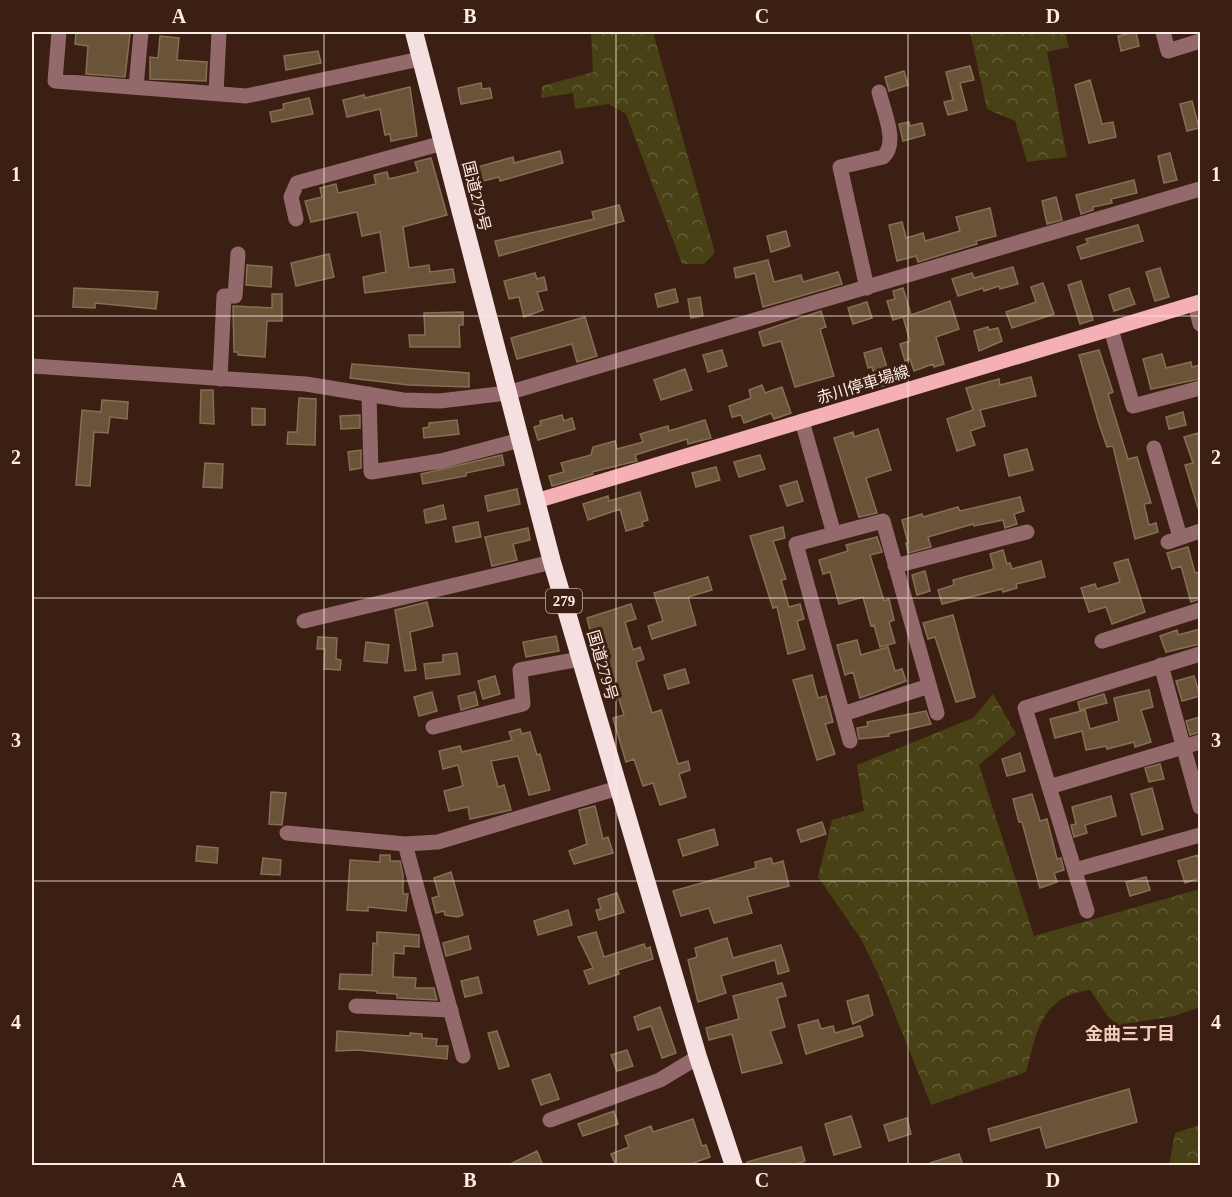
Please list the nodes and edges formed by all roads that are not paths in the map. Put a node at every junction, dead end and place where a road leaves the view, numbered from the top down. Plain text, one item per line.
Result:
1 (59, 32) edge
2 (141, 32) edge
3 (219, 32) edge
4 (414, 32) edge
5 (1162, 32) edge
6 (1200, 41) edge
7 (420, 59) junction
8 (136, 87) junction
9 (879, 92) dead end
10 (216, 94) junction
11 (443, 143) junction
12 (1200, 189) edge
13 (296, 219) dead end
14 (237, 254) dead end
15 (867, 288) junction
16 (1198, 303) edge
17 (1200, 324) edge
18 (1111, 329) junction
19 (32, 366) edge
20 (220, 379) junction
21 (1200, 388) edge
22 (507, 393) junction
23 (369, 394) junction
24 (802, 421) junction
25 (520, 440) junction
26 (1154, 448) dead end
27 (536, 501) junction
28 (1200, 531) edge
29 (1027, 532) dead end
30 (834, 534) junction
31 (552, 562) junction
32 (895, 566) junction
33 (1200, 610) edge
34 (304, 621) dead end
35 (1102, 640) dead end
36 (1200, 654) edge
37 (580, 659) junction
38 (1161, 665) junction
39 (929, 686) junction
40 (937, 713) dead end
41 (843, 714) junction
42 (433, 727) dead end
43 (850, 741) dead end
44 (1200, 742) edge
45 (1182, 747) junction
46 (1049, 787) junction
47 (618, 788) junction
48 (1200, 807) edge
49 (287, 833) dead end
50 (1200, 835) edge
51 (405, 844) junction
52 (1075, 870) junction
53 (1087, 910) dead end
54 (356, 1006) dead end
55 (451, 1010) junction
56 (463, 1056) dead end
57 (698, 1057) junction
58 (550, 1120) dead end
59 (734, 1166) edge

1 - 8 street
2 - 8 street
3 - 10 street
4 - 7 highway, 国道279号 / 279
5 - 6 street
7 - 10 street
7 - 11 highway, 国道279号 / 279
8 - 10 street
9 - 15 street
11 - 13 street
11 - 22 highway, 国道279号 / 279
12 - 15 street
14 - 20 street
15 - 22 street
16 - 17 street
16 - 18 main road, 赤川停車場線
18 - 21 street
18 - 24 main road, 赤川停車場線
19 - 20 street
20 - 23 street
22 - 23 street
22 - 25 highway, 国道279号 / 279
23 - 25 street
24 - 27 main road, 赤川停車場線
24 - 30 street
25 - 27 highway, 国道279号 / 279
26 - 28 street
27 - 31 highway, 国道279号 / 279
29 - 32 street
30 - 32 street
30 - 41 street
31 - 34 street
31 - 37 highway, 国道279号 / 279
32 - 39 street
33 - 35 street
36 - 38 street
37 - 42 street
37 - 47 highway, 国道279号 / 279
38 - 45 street
38 - 46 street
39 - 40 street
39 - 41 street
41 - 43 street
44 - 45 street
45 - 46 street
45 - 48 street
46 - 52 street
47 - 51 street
47 - 57 highway, 国道279号 / 279
49 - 51 street
50 - 52 street
51 - 55 street
52 - 53 street
54 - 55 street
55 - 56 street
57 - 58 street
57 - 59 highway, 国道279号 / 279

